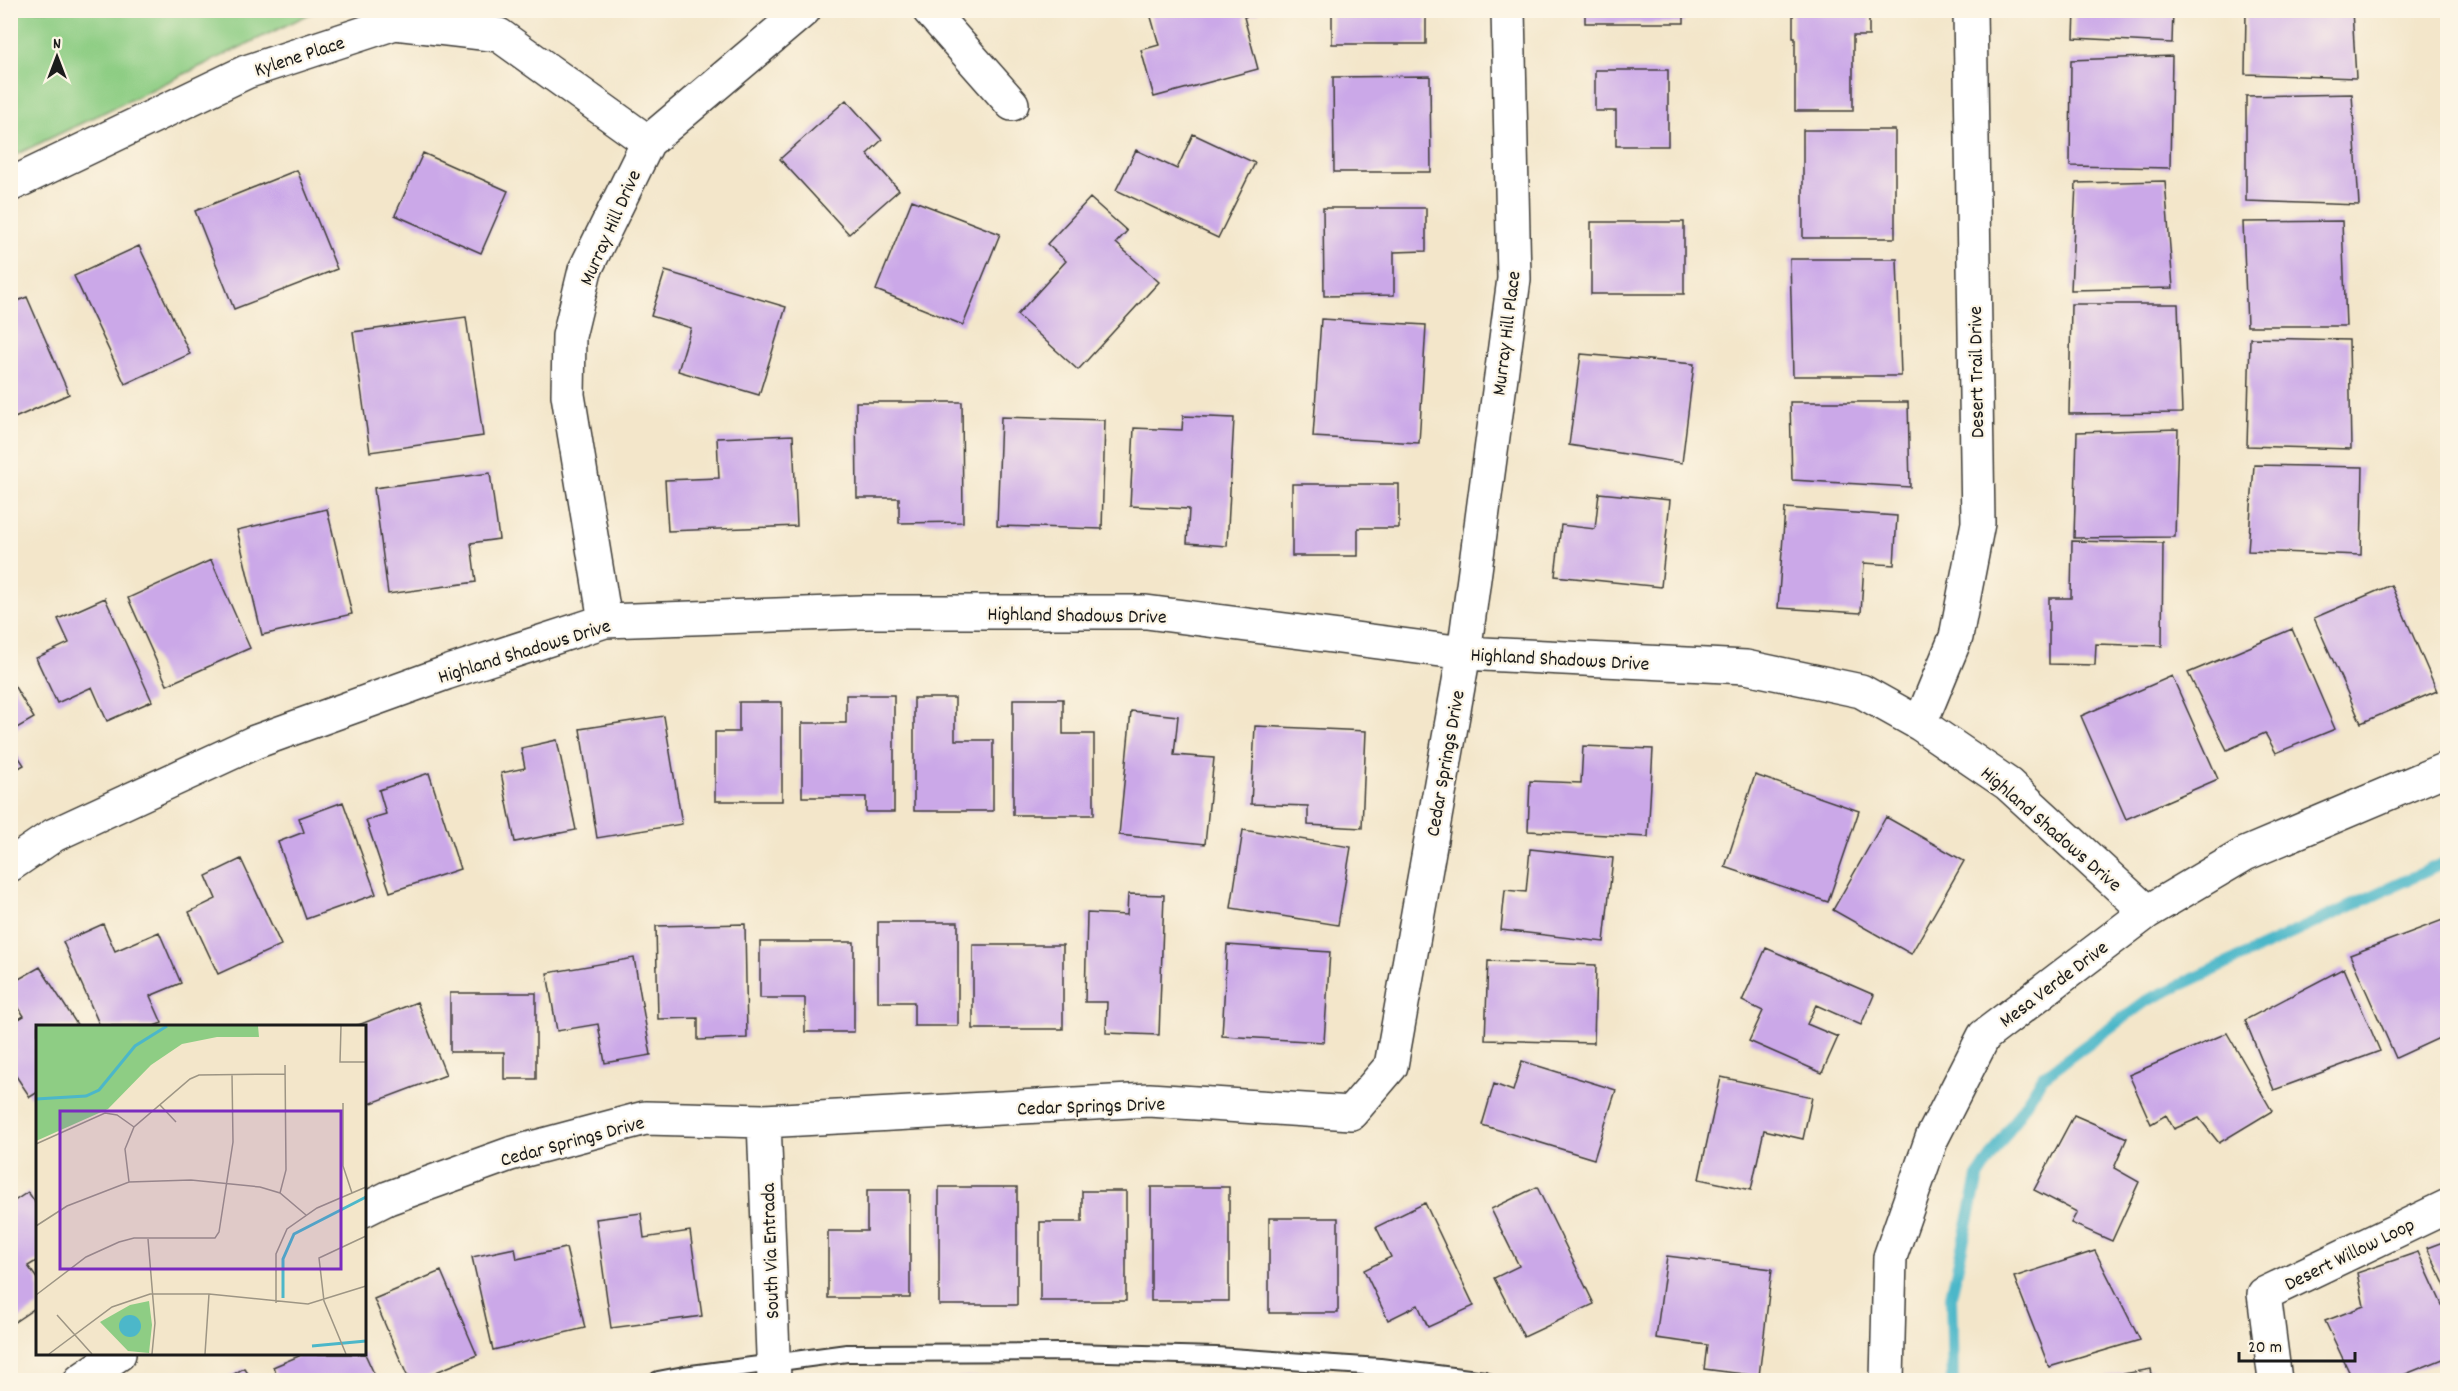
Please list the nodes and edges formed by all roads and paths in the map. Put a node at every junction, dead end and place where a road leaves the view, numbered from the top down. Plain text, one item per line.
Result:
1 (804, 10) edge
2 (929, 10) edge
3 (1508, 10) edge
4 (1970, 10) edge
5 (1012, 104) dead end
6 (648, 142) junction
7 (10, 185) edge
8 (605, 621) junction
9 (1464, 653) junction
10 (1920, 724) junction
11 (2448, 768) edge
12 (10, 865) edge
13 (2147, 912) junction
14 (764, 1121) junction
15 (2448, 1206) edge
16 (366, 1209) edge
17 (116, 1355) edge
18 (774, 1372) edge
19 (81, 1380) edge
20 (657, 1380) edge
21 (1485, 1380) edge
22 (1887, 1380) edge
23 (2275, 1380) edge

1 - 6 street, Murray Hill Drive
2 - 5 street
3 - 9 street, Murray Hill Place
4 - 10 street, Desert Trail Drive
6 - 7 street, Kylene Place
6 - 8 street, Murray Hill Drive
8 - 9 street, Highland Shadows Drive
8 - 12 street, Highland Shadows Drive
9 - 10 street, Highland Shadows Drive
9 - 14 street, Cedar Springs Drive
10 - 13 street, Highland Shadows Drive
11 - 13 street, Mesa Verde Drive
13 - 22 street, Mesa Verde Drive
14 - 16 street, Cedar Springs Drive
14 - 18 street, South Via Entrada
15 - 23 street, Desert Willow Loop
17 - 19 street
18 - 20 lane
18 - 21 lane

